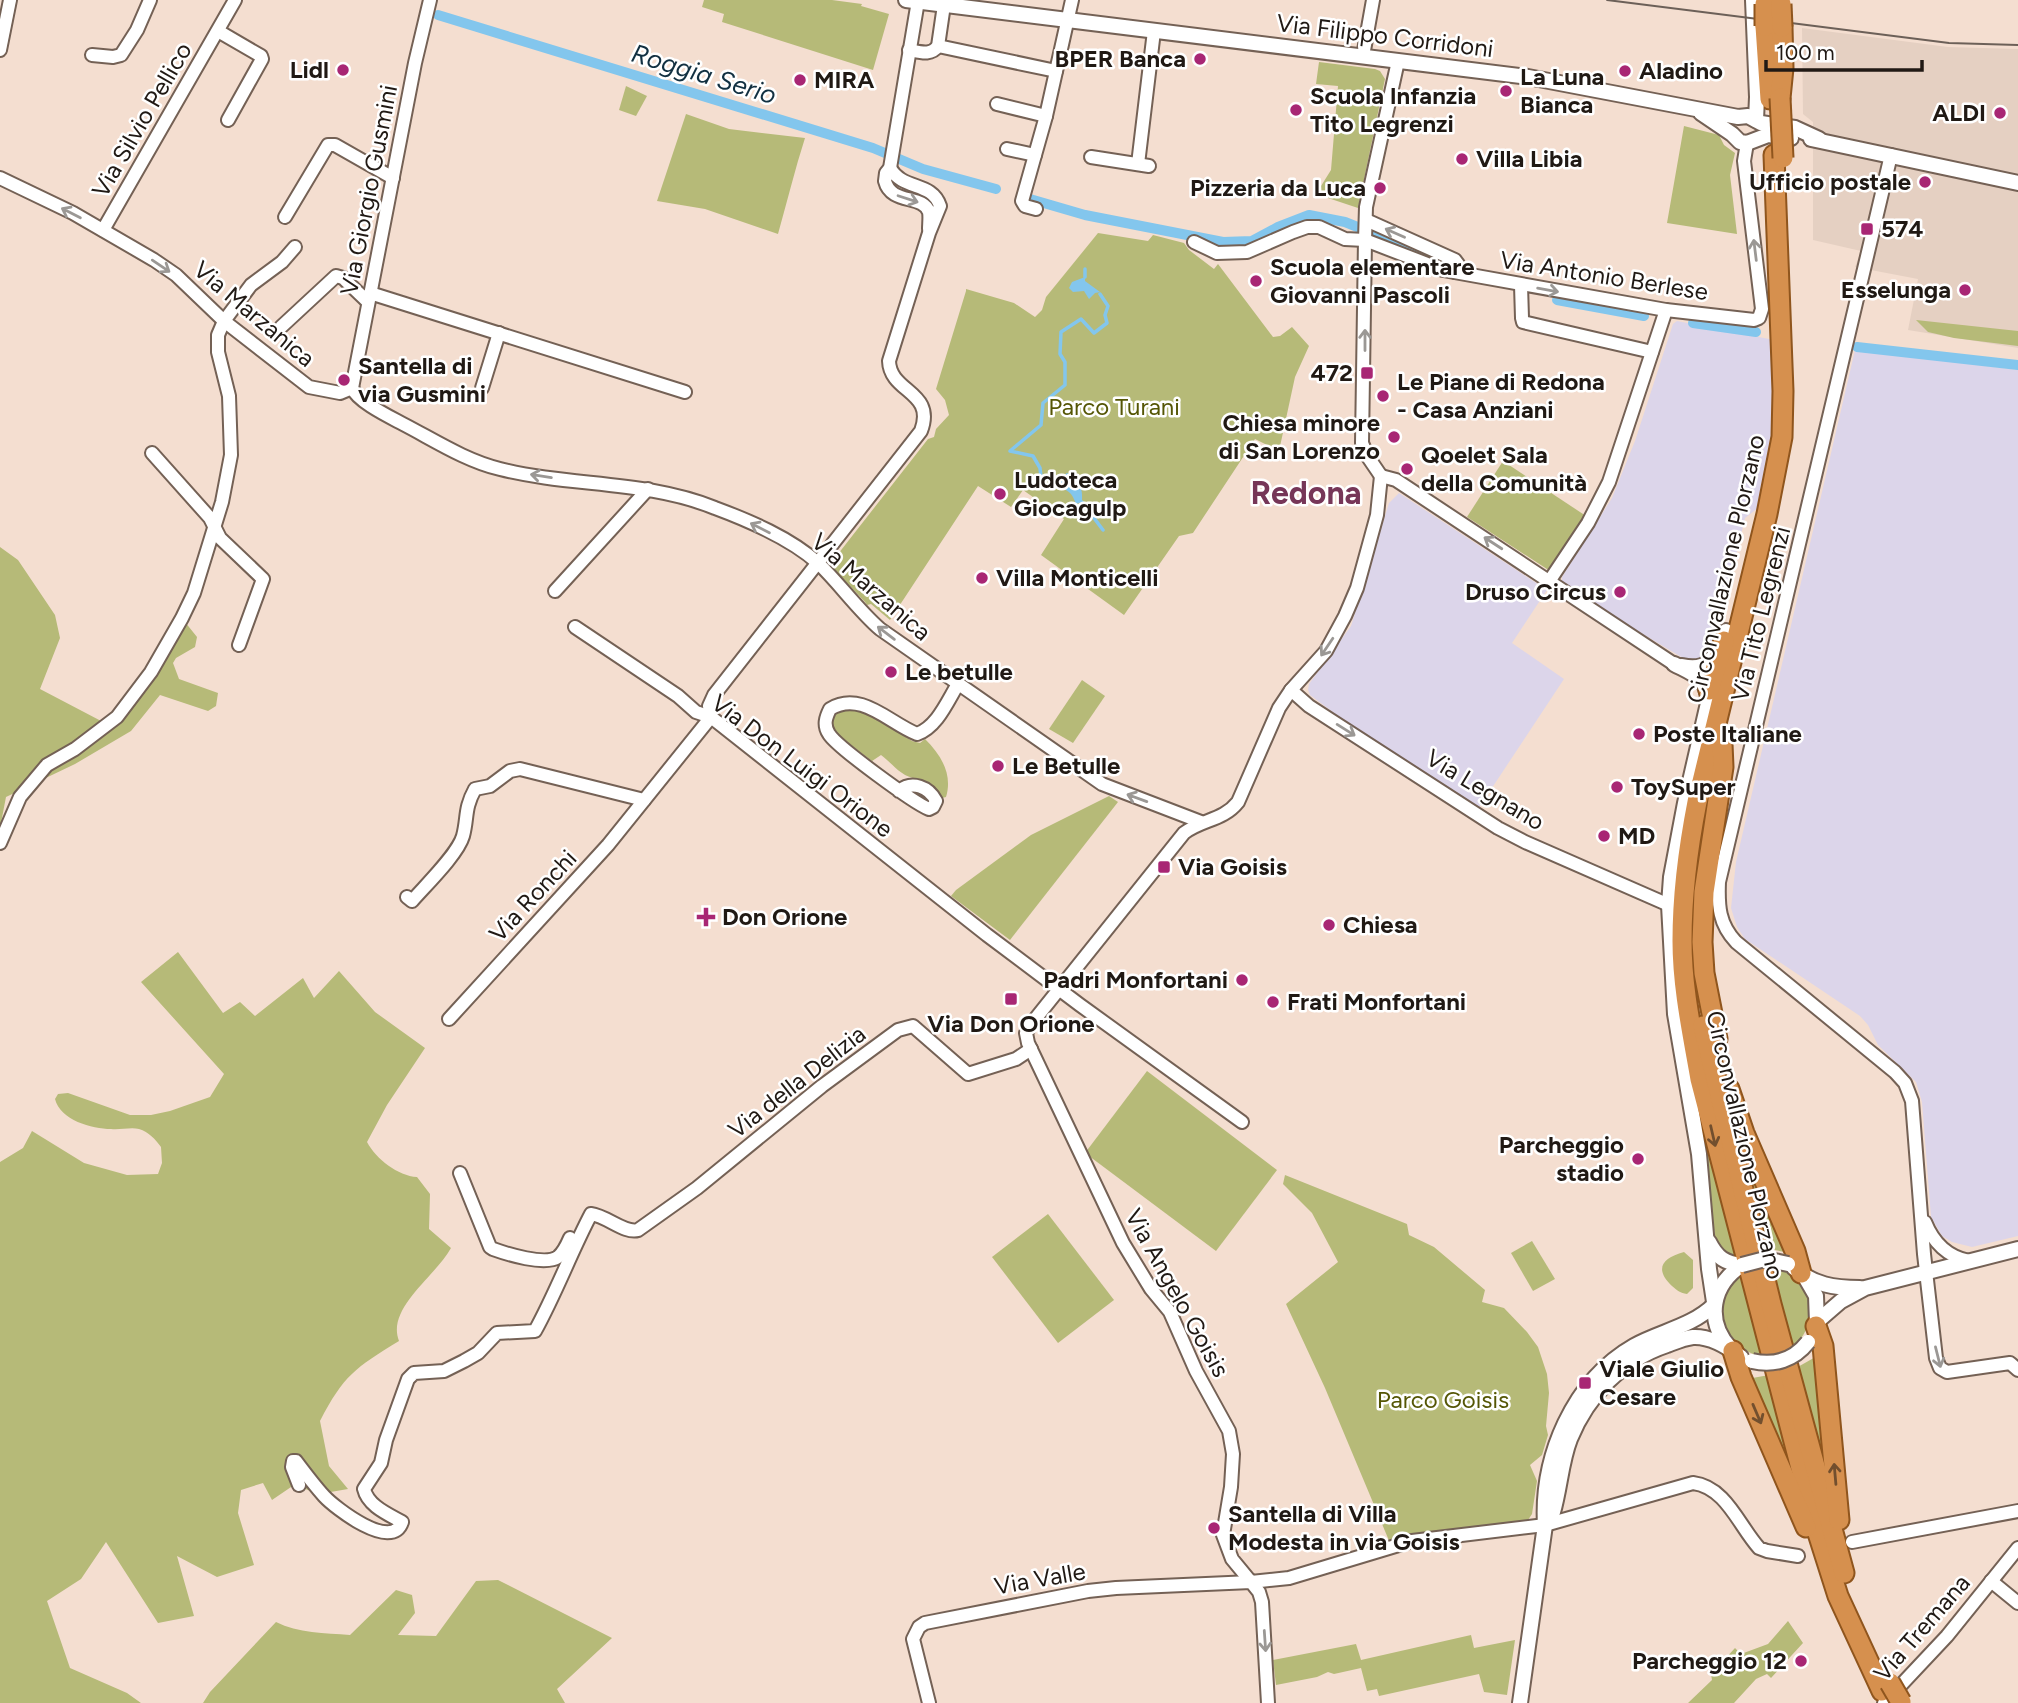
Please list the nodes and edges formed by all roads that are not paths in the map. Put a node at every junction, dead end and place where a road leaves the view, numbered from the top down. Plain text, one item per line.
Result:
1 (10, 0) edge
2 (150, 0) edge
3 (236, 0) edge
4 (429, 0) edge
5 (1072, 0) edge
6 (1373, 0) edge
7 (912, 1) edge
8 (1770, 2) edge
9 (944, 5) junction
10 (1066, 20) junction
11 (218, 31) junction
12 (1154, 31) junction
13 (938, 47) junction
14 (0, 50) edge
15 (909, 50) junction
16 (92, 55) dead end
17 (1363, 56) junction
18 (1398, 61) junction
19 (1056, 71) junction
20 (1769, 100) junction
21 (997, 104) dead end
22 (1691, 108) junction
23 (1045, 116) junction
24 (1749, 119) junction
25 (228, 120) dead end
26 (1732, 134) junction
27 (1819, 139) junction
28 (1751, 141) junction
29 (1007, 149) dead end
30 (1035, 155) junction
31 (1891, 155) junction
32 (1779, 156) junction
33 (1091, 157) dead end
34 (0, 178) edge
35 (393, 178) junction
36 (2018, 183) edge
37 (1037, 209) dead end
38 (285, 217) dead end
39 (1366, 222) junction
40 (103, 230) junction
41 (1364, 240) junction
42 (1194, 242) dead end
43 (295, 247) dead end
44 (1455, 272) junction
45 (1521, 285) junction
46 (369, 298) junction
47 (1666, 310) junction
48 (224, 321) junction
49 (281, 327) dead end
50 (499, 333) junction
51 (1652, 352) junction
52 (352, 388) junction
53 (482, 388) dead end
54 (685, 392) dead end
55 (152, 453) dead end
56 (1381, 476) junction
57 (648, 489) junction
58 (1767, 514) junction
59 (214, 526) junction
60 (818, 564) junction
61 (1550, 580) junction
62 (555, 591) dead end
63 (575, 627) dead end
64 (1726, 631) junction
65 (239, 645) dead end
66 (1674, 664) junction
67 (958, 684) junction
68 (1291, 690) junction
69 (1709, 690) junction
70 (714, 695) junction
71 (678, 696) junction
72 (711, 717) junction
73 (1722, 744) junction
74 (899, 791) dead end
75 (644, 800) junction
76 (1201, 822) junction
77 (0, 843) edge
78 (407, 897) dead end
79 (1669, 905) junction
80 (1059, 989) junction
81 (449, 1019) dead end
82 (1031, 1049) junction
83 (1242, 1122) dead end
84 (460, 1173) dead end
85 (1922, 1212) junction
86 (591, 1214) junction
87 (1706, 1234) junction
88 (2018, 1250) edge
89 (1970, 1261) junction
90 (1742, 1265) junction
91 (1798, 1271) junction
92 (1926, 1272) junction
93 (1865, 1288) junction
94 (1714, 1303) junction
95 (1815, 1329) junction
96 (1732, 1350) junction
97 (2018, 1370) edge
98 (299, 1485) dead end
99 (2018, 1511) edge
100 (1545, 1525) junction
101 (1852, 1542) dead end
102 (2018, 1548) edge
103 (1798, 1556) dead end
104 (1991, 1581) junction
105 (1251, 1582) junction
106 (1844, 1593) junction
107 (2018, 1603) edge
108 (1886, 1695) edge
109 (929, 1703) edge
110 (1268, 1703) edge
111 (1520, 1703) edge
112 (1901, 1703) edge

1 - 14 street
2 - 16 street
3 - 11 street, Via Silvio Pellico
4 - 35 street, Via Giorgio Gusmini
5 - 10 street
6 - 17 street
7 - 9 street, Via Filippo Corridoni
7 - 15 street
8 - 20 street
8 - 20 highway, Circonvallazione Plorzano, bridge
9 - 10 street, Via Filippo Corridoni
9 - 13 street
10 - 12 street, Via Filippo Corridoni
10 - 19 street
11 - 25 street, Via Silvio Pellico
11 - 40 street, Via Silvio Pellico
12 - 17 street, Via Filippo Corridoni
12 - 33 street
13 - 15 street
13 - 19 street
15 - 60 street
17 - 18 street, Via Filippo Corridoni
18 - 22 street, Via Filippo Corridoni
18 - 39 street
19 - 23 street
20 - 24 street
20 - 32 highway, Circonvallazione Plorzano
21 - 23 street
22 - 24 street, Via Filippo Corridoni
22 - 26 street, Via Filippo Corridoni
23 - 30 street
24 - 26 street
24 - 27 street, Via Filippo Corridoni
24 - 28 street
26 - 28 street, Via Filippo Corridoni
27 - 28 street, Via Filippo Corridoni
27 - 31 street, Via Filippo Corridoni
47 -> 28 street, Via Antonio Berlese
29 - 30 street
30 - 37 street
31 - 36 street, Via Filippo Corridoni
31 - 85 street, Via Tito Legrenzi
32 - 58 highway, Circonvallazione Plorzano
32 - 73 highway, Circonvallazione Plorzano
40 -> 34 street, Via Marzanica
35 - 38 street
35 - 46 street, Via Giorgio Gusmini
39 - 41 street
44 -> 39 street
40 -> 48 street, Via Marzanica
41 - 42 street, Via Antonio Berlese
41 - 44 street, Via Antonio Berlese
56 -> 41 street
43 - 48 street
44 - 45 street, Via Antonio Berlese
45 -> 47 street, Via Antonio Berlese
45 - 51 street
46 - 49 street
46 - 50 street
46 - 52 street, Via Giorgio Gusmini
47 - 51 street
48 - 52 street, Via Marzanica
48 - 59 street
50 - 53 street
50 - 54 street
51 - 61 street
57 -> 52 street, Via Marzanica
55 - 59 street
61 -> 56 street
56 -> 68 street
60 -> 57 street, Via Marzanica
57 - 62 street
58 - 64 highway
58 -> 106 highway, Circonvallazione Plorzano
59 - 65 street
59 - 77 street
67 -> 60 street, Via Marzanica
60 - 70 street
61 - 66 street
63 - 71 street, Via Don Luigi Orione
64 - 66 street
64 - 69 highway
66 - 69 street
67 - 74 street
76 -> 67 street, Via Marzanica
68 - 76 street
68 -> 79 street, Via Legnano
69 - 79 street
70 - 71 street
70 - 72 street
71 - 72 street, Via Don Luigi Orione
72 - 75 street, Via Ronchi
72 - 80 street, Via Don Luigi Orione
73 - 91 highway
73 - 106 highway, Circonvallazione Plorzano
75 - 78 street
75 - 81 street, Via Ronchi
76 - 80 street
79 - 87 street
80 - 82 street
80 - 83 street
82 - 86 street, Via della Delizia
82 - 105 street, Via Angelo Goisis
84 - 86 street
85 - 89 street, Via Tito Legrenzi
85 - 92 street, Via Tito Legrenzi
86 - 98 street
87 - 90 street
87 - 94 street
88 - 89 street
89 - 92 street
90 - 91 street, bridge
90 - 94 street
91 - 93 street
91 - 95 street
92 - 93 street
92 -> 97 street, Via Tito Legrenzi
93 - 95 street
94 - 96 street
94 - 100 street
95 - 96 street, bridge
106 -> 95 highway
96 - 100 street
96 -> 106 highway
99 - 101 street
100 - 103 street
100 - 105 street
100 - 111 street
102 - 104 street, Via Tremana
104 - 107 street
104 - 108 street, Via Tremana
105 - 109 street, Via Valle
105 -> 110 street, Via Angelo Goisis
106 - 108 highway, Circonvallazione Plorzano
108 - 112 highway, Circonvallazione Plorzano, bridge

